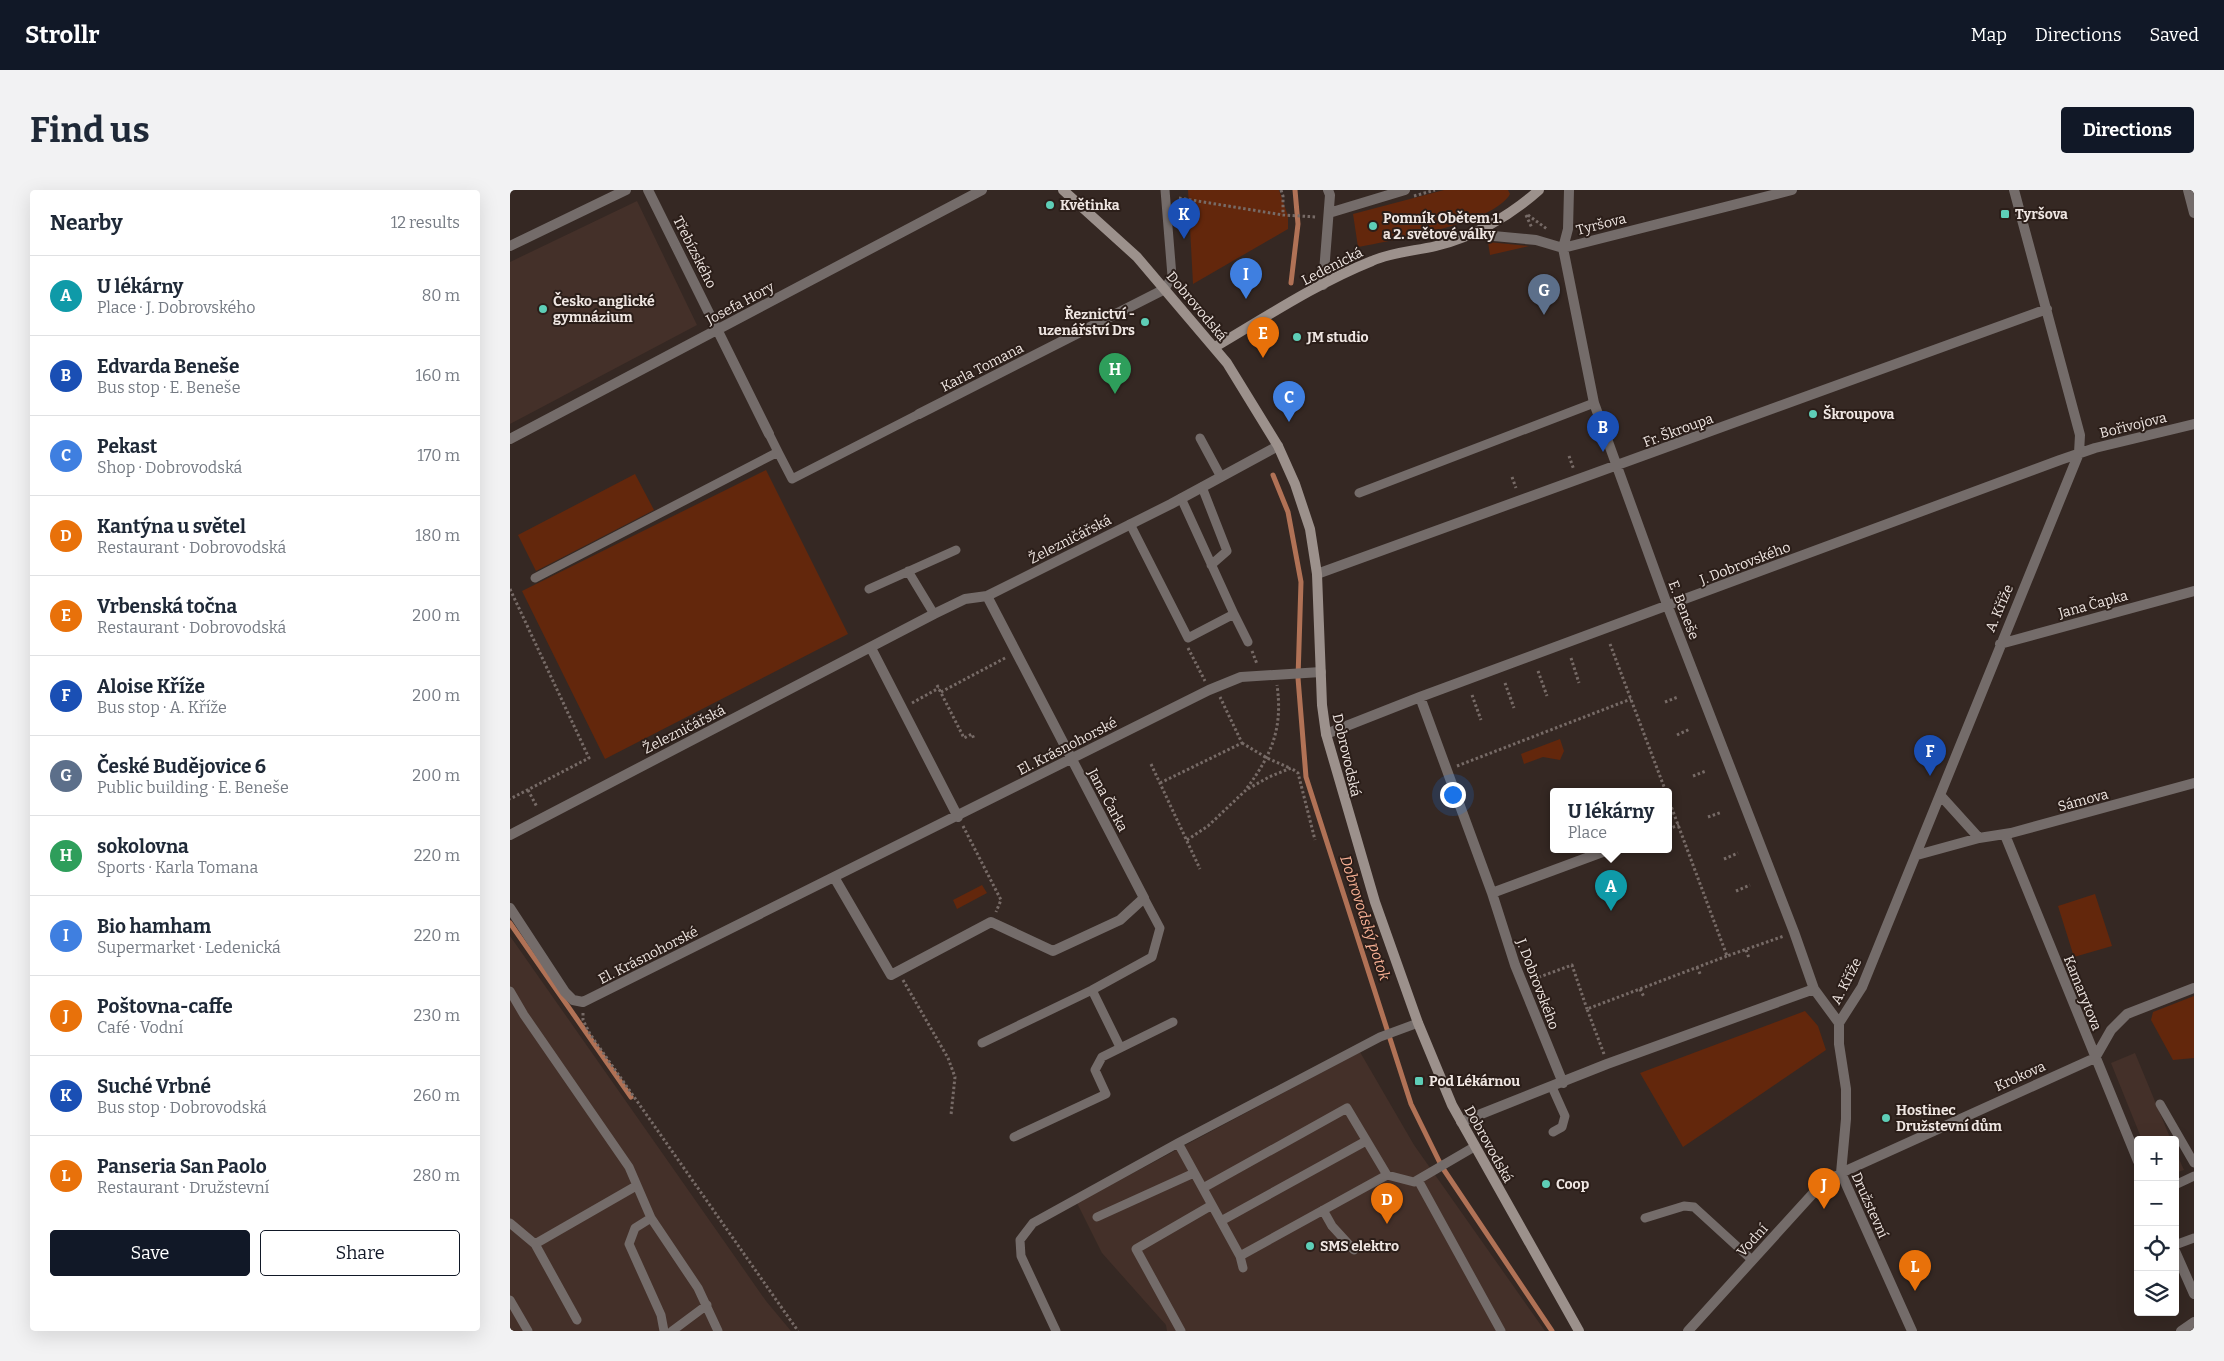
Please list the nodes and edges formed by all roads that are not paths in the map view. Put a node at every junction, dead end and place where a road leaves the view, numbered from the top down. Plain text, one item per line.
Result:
1 (626, 190) edge
2 (648, 190) edge
3 (982, 190) edge
4 (1063, 190) edge
5 (1165, 190) edge
6 (1328, 190) edge
7 (1405, 190) edge
8 (1538, 190) edge
9 (1569, 190) edge
10 (1792, 190) edge
11 (2014, 190) edge
12 (2188, 190) edge
13 (1329, 213) junction
14 (2194, 213) edge
15 (1472, 234) junction
16 (510, 246) edge
17 (1563, 248) junction
18 (1323, 285) junction
19 (1165, 289) junction
20 (2047, 309) junction
21 (718, 330) junction
22 (1215, 347) junction
23 (1594, 403) junction
24 (919, 414) joint
25 (2194, 424) edge
26 (769, 434) joint
27 (1200, 438) dead end
28 (510, 439) edge
29 (1278, 446) junction
30 (778, 452) junction
31 (2079, 454) junction
32 (1617, 466) junction
33 (1221, 477) junction
34 (1202, 487) junction
35 (1359, 493) dead end
36 (1181, 498) junction
37 (1130, 524) junction
38 (956, 550) dead end
39 (1211, 565) junction
40 (908, 571) junction
41 (1317, 574) junction
42 (535, 578) dead end
43 (869, 589) dead end
44 (2194, 591) edge
45 (987, 596) junction
46 (1668, 607) junction
47 (934, 614) junction
48 (1234, 614) junction
49 (1248, 642) road end
50 (2000, 644) junction
51 (871, 648) junction
52 (1321, 672) junction
53 (1420, 697) junction
54 (1326, 734) junction
55 (1070, 759) junction
56 (2194, 783) edge
57 (1941, 796) junction
58 (958, 817) junction
59 (510, 835) edge
60 (2005, 835) junction
61 (1979, 838) junction
62 (1600, 853) edge
63 (1917, 855) junction
64 (834, 877) junction
65 (1492, 893) junction
66 (1144, 898) junction
67 (510, 908) edge
68 (2194, 988) edge
69 (1092, 990) junction
70 (1814, 990) junction
71 (510, 991) edge
72 (1173, 1022) dead end
73 (1839, 1023) junction
74 (1418, 1024) junction
75 (982, 1043) dead end
76 (1120, 1047) junction
77 (2095, 1058) junction
78 (1563, 1083) junction
79 (1552, 1087) junction
80 (2160, 1104) dead end
81 (1461, 1122) junction
82 (1553, 1132) dead end
83 (1014, 1137) dead end
84 (1366, 1140) junction
85 (1178, 1143) junction
86 (1474, 1147) junction
87 (2134, 1151) edge
88 (2194, 1163) edge
89 (1194, 1173) junction
90 (1840, 1173) junction
91 (1387, 1175) junction
92 (2194, 1176) edge
93 (1418, 1180) junction
94 (2179, 1183) edge
95 (636, 1186) junction
96 (1203, 1188) junction
97 (1212, 1205) junction
98 (1323, 1210) junction
99 (1097, 1217) dead end
100 (651, 1218) junction
101 (1645, 1218) dead end
102 (1221, 1222) junction
103 (510, 1223) edge
104 (2194, 1238) edge
105 (2179, 1243) edge
106 (535, 1244) junction
107 (1354, 1250) dead end
108 (1240, 1256) junction
109 (1752, 1260) junction
110 (2179, 1260) edge
111 (1243, 1268) dead end
112 (2194, 1294) edge
113 (510, 1300) edge
114 (706, 1305) junction
115 (577, 1320) dead end
116 (2194, 1322) edge
117 (528, 1331) edge
118 (664, 1331) edge
119 (672, 1331) edge
120 (718, 1331) edge
121 (1056, 1331) edge
122 (1181, 1331) edge
123 (1501, 1331) edge
124 (1579, 1331) edge
125 (1688, 1331) edge
126 (1912, 1331) edge
127 (2181, 1331) edge

1 - 16 street
2 - 21 street, Třebízského
3 - 21 street, Josefa Hory
4 - 19 main road, Dobrovodská
5 - 19 lane
6 - 13 street
7 - 13 street
8 - 15 main road, Ledenická
9 - 17 street, E. Beneše
10 - 17 street, Tyršova
11 - 20 street, A. Kříže
12 - 14 street
13 - 18 street
15 - 17 street, Ledenická
15 - 18 main road, Ledenická
17 - 23 street, E. Beneše
18 - 22 main road, Ledenická
19 - 22 main road, Dobrovodská
19 - 24 street, Karla Tomana
20 - 31 street, A. Kříže
20 - 32 street, Fr. Škroupa
21 - 26 street, Třebízského
21 - 28 street, Josefa Hory
22 - 29 main road, Dobrovodská
23 - 32 street, E. Beneše
23 - 35 lane
24 - 30 lane
25 - 31 street, Bořivojova
26 - 30 lane
27 - 33 lane
29 - 33 street, Železničářská
29 - 41 main road, Dobrovodská
30 - 42 lane
31 - 46 street, J. Dobrovského
31 - 50 street, A. Kříže
32 - 41 street, Fr. Škroupa
32 - 46 street, E. Beneše
33 - 34 street, Železničářská
34 - 36 street, Železničářská
34 - 39 lane
36 - 37 street, Železničářská
36 - 39 lane
37 - 45 street, Železničářská
37 - 48 lane
38 - 40 lane
39 - 48 lane
40 - 43 lane
40 - 47 lane
41 - 52 main road, Dobrovodská
44 - 50 street, Jana Čapka
45 - 47 street, Železničářská
45 - 55 street, Jana Čarka
46 - 53 street, J. Dobrovského
46 - 70 street, E. Beneše
47 - 51 street, Železničářská
48 - 49 lane
50 - 57 street, A. Kříže
51 - 58 street
51 - 59 street, Železničářská
52 - 54 main road, Dobrovodská
52 - 55 street, El. Krásnohorské
53 - 54 street, J. Dobrovského
53 - 65 street, J. Dobrovského
54 - 74 main road, Dobrovodská
55 - 58 street, El. Krásnohorské
55 - 66 street, Jana Čarka
56 - 60 street, Sámova
57 - 61 street
57 - 63 street, A. Kříže
58 - 64 street, El. Krásnohorské
60 - 61 street, Sámova
60 - 77 street, Kamarytova
61 - 63 street, Sámova
62 - 65 street
63 - 73 street, A. Kříže
64 - 66 street
64 - 67 street, El. Krásnohorské
65 - 78 street, J. Dobrovského
66 - 69 lane, Jana Čarka
68 - 77 street
69 - 75 lane, Jana Čarka
69 - 76 lane
70 - 73 street, E. Beneše
70 - 78 street
71 - 95 lane
72 - 76 lane
73 - 90 street, Družstevní
74 - 81 main road, Dobrovodská
74 - 85 lane
76 - 83 lane
77 - 87 street, Kamarytova
77 - 90 street, Krokova
78 - 79 street
79 - 81 street
79 - 82 lane
80 - 88 lane
81 - 86 main road, Dobrovodská
84 - 91 lane
84 - 96 lane
84 - 102 lane
85 - 89 lane
85 - 121 lane
86 - 93 lane
86 - 124 main road, Dobrovodská
89 - 96 lane
89 - 99 lane
90 - 109 street, Vodní
90 - 126 street, Družstevní
91 - 93 lane
91 - 98 lane
92 - 94 lane
93 - 123 lane
95 - 100 lane
95 - 106 lane
96 - 97 lane
97 - 102 lane
97 - 122 lane
98 - 107 lane
98 - 108 lane
100 - 114 lane
100 - 118 lane
101 - 109 lane
102 - 108 lane
103 - 106 lane
104 - 105 lane
106 - 115 lane
108 - 111 lane
109 - 125 street, Vodní
110 - 112 street
113 - 117 lane
114 - 119 lane
114 - 120 lane
116 - 127 street

